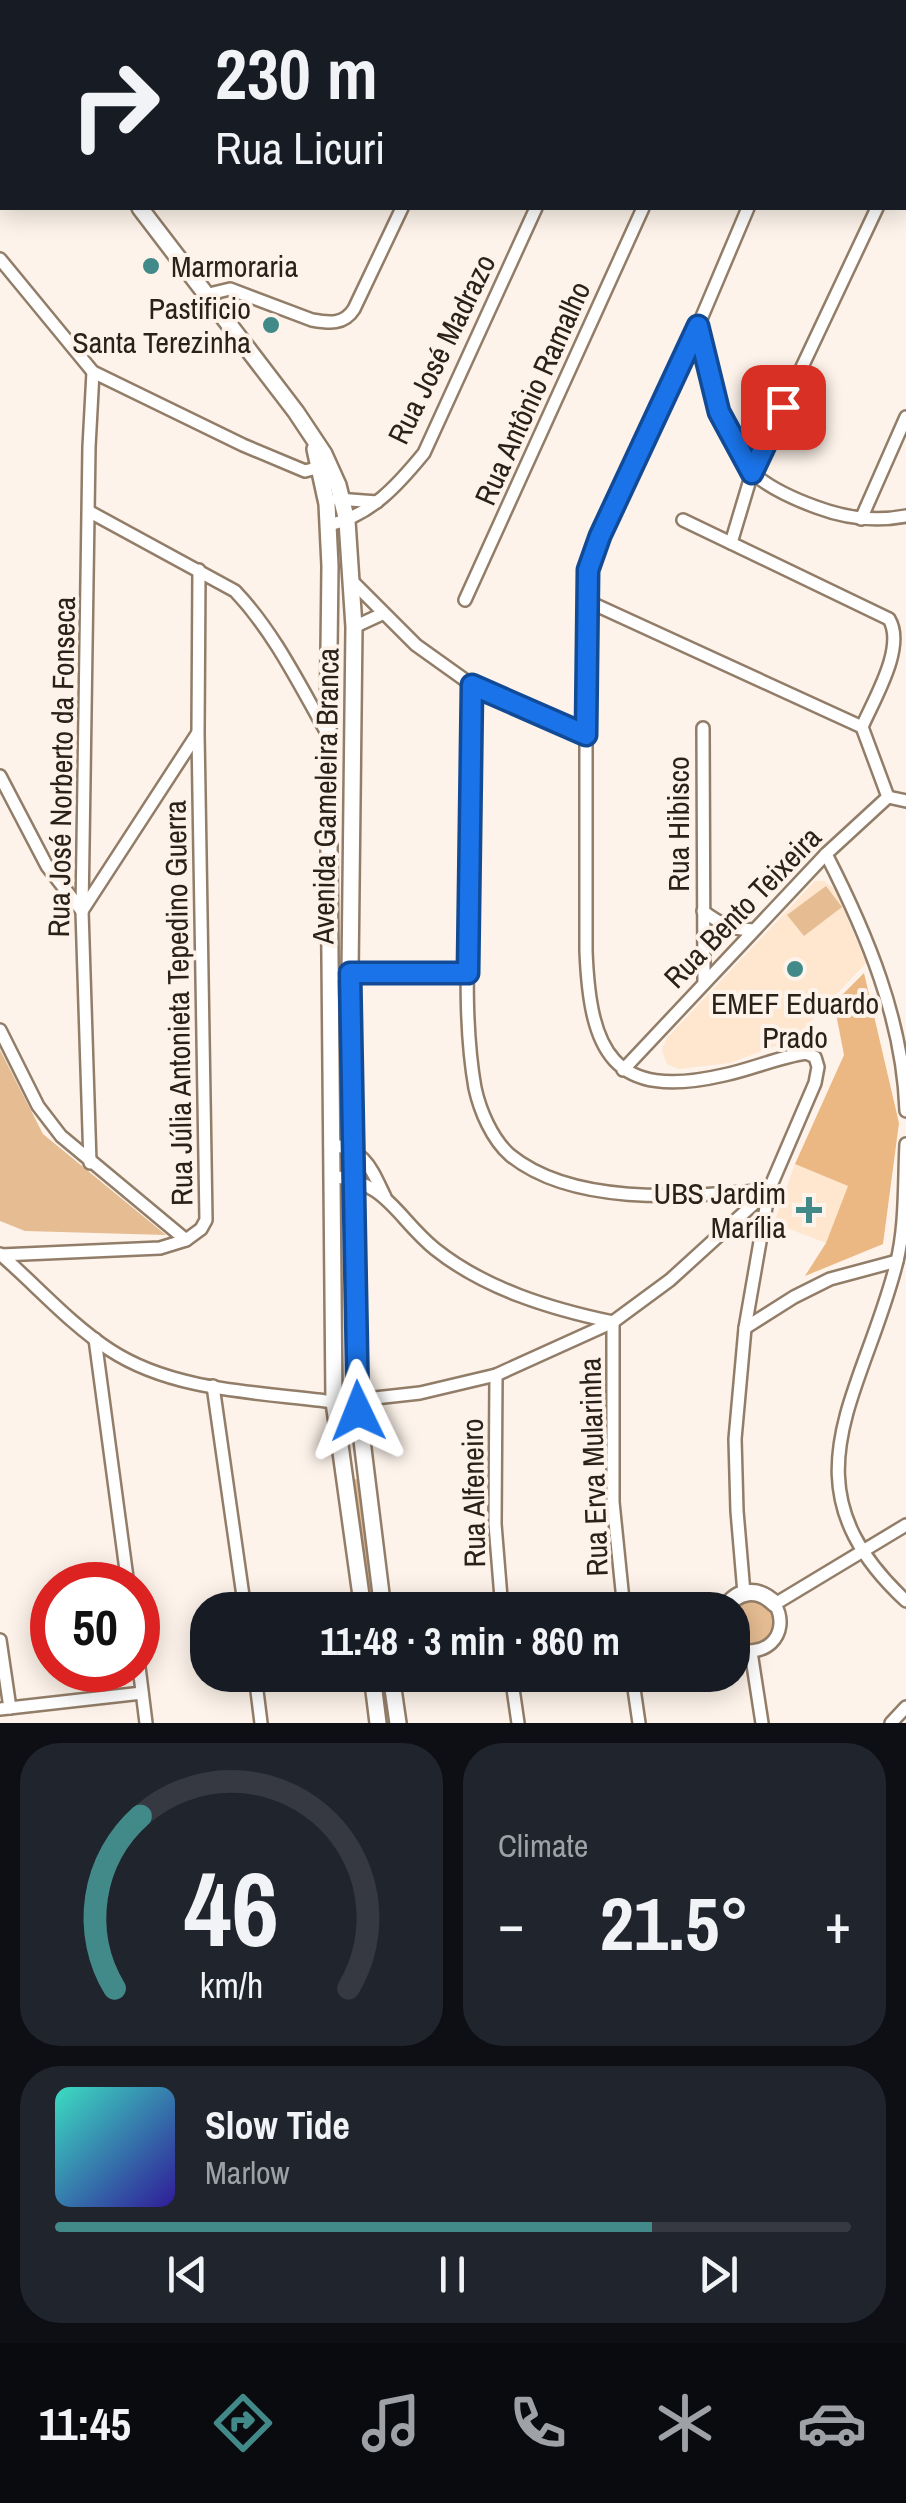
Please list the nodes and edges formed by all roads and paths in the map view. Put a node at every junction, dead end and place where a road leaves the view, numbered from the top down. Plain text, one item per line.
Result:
1 (142, 210) edge
2 (401, 210) edge
3 (535, 210) edge
4 (642, 210) edge
5 (743, 210) edge
6 (876, 210) edge
7 (0, 259) edge
8 (205, 294) junction
9 (698, 326) junction
10 (93, 372) junction
11 (906, 416) edge
12 (324, 466) junction
13 (752, 473) junction
14 (326, 496) junction
15 (343, 500) junction
16 (378, 502) junction
17 (90, 512) junction
18 (906, 516) edge
19 (861, 519) junction
20 (683, 520) dead end
21 (348, 521) junction
22 (329, 526) junction
23 (731, 543) junction
24 (199, 570) junction
25 (352, 581) junction
26 (465, 600) dead end
27 (587, 601) junction
28 (382, 614) junction
29 (354, 627) junction
30 (472, 685) junction
31 (862, 726) junction
32 (704, 728) dead end
33 (198, 732) junction
34 (586, 735) junction
35 (328, 736) junction
36 (328, 763) junction
37 (351, 764) junction
38 (0, 776) edge
39 (888, 796) junction
40 (906, 801) edge
41 (826, 854) junction
42 (82, 911) junction
43 (703, 911) junction
44 (753, 930) junction
45 (350, 973) junction
46 (468, 973) junction
47 (330, 975) junction
48 (704, 981) junction
49 (0, 1030) edge
50 (624, 1070) junction
51 (906, 1111) edge
52 (330, 1144) junction
53 (906, 1144) edge
54 (353, 1148) junction
55 (90, 1163) junction
56 (331, 1176) junction
57 (354, 1178) junction
58 (768, 1190) junction
59 (386, 1197) junction
60 (186, 1240) junction
61 (1, 1254) edge
62 (897, 1261) junction
63 (613, 1322) junction
64 (745, 1328) junction
65 (95, 1339) junction
66 (496, 1375) junction
67 (213, 1386) junction
68 (356, 1400) junction
69 (334, 1402) junction
70 (906, 1525) edge
71 (862, 1552) junction
72 (125, 1562) edge
73 (242, 1592) edge
74 (360, 1592) edge
75 (381, 1592) edge
76 (501, 1592) edge
77 (622, 1592) edge
78 (744, 1592) edge
79 (750, 1593) edge
80 (906, 1601) edge
81 (776, 1604) junction
82 (0, 1640) edge
83 (751, 1652) joint
84 (257, 1692) edge
85 (374, 1692) edge
86 (394, 1692) edge
87 (513, 1692) edge
88 (634, 1692) edge
89 (142, 1693) joint
90 (906, 1707) edge
91 (5, 1708) edge
92 (146, 1723) edge
93 (262, 1723) edge
94 (378, 1723) edge
95 (398, 1723) edge
96 (518, 1723) edge
97 (639, 1723) edge
98 (762, 1723) edge
99 (891, 1723) edge

1 - 8 main road
2 - 8 street
3 - 16 street, Rua José Madrazo
4 - 26 street, Rua Antônio Ramalho
5 - 9 street
6 - 13 street
7 - 10 street
8 - 12 main road
9 - 13 street
9 - 27 street
10 - 12 street
10 - 17 street, Rua José Norberto da Fonseca
11 - 19 street
12 - 14 main road, Avenida Gameleira Branca
12 - 15 main road, Avenida Gameleira Branca
13 - 19 street
13 - 23 street
14 - 15 street
14 - 22 main road, Avenida Gameleira Branca
15 - 16 street
15 - 21 main road, Avenida Gameleira Branca
16 - 21 street, Rua José Madrazo
17 - 24 street
17 - 42 street, Rua José Norberto da Fonseca
18 - 19 street
20 - 23 street
21 - 22 street, Rua José Madrazo
21 - 25 main road, Avenida Gameleira Branca
22 - 35 main road, Avenida Gameleira Branca
23 - 31 street
24 - 33 street, Rua Júlia Antonieta Tepedino Guerra
24 - 35 street
25 - 28 street
25 - 29 main road, Avenida Gameleira Branca
27 - 31 street
27 - 34 street
28 - 29 street
28 - 30 street
29 - 37 main road, Avenida Gameleira Branca
30 - 34 street
30 - 46 street
31 - 39 street
32 - 43 street, Rua Hibisco
33 - 42 street
33 - 60 street, Rua Júlia Antonieta Tepedino Guerra
34 - 50 street
35 - 36 main road, Avenida Gameleira Branca
36 - 37 main road
36 - 47 main road, Avenida Gameleira Branca
37 - 45 main road, Avenida Gameleira Branca
38 - 42 street
39 - 40 street
39 - 41 street, Rua Bento Teixeira
41 - 44 street, Rua Bento Teixeira
41 - 51 street
42 - 55 street, Rua José Norberto da Fonseca
43 - 44 street
43 - 48 street, Rua Hibisco
44 - 48 street, Rua Bento Teixeira
45 - 46 street
45 - 47 street
45 - 54 main road, Avenida Gameleira Branca
46 - 58 street
47 - 52 main road, Avenida Gameleira Branca
48 - 50 street, Rua Bento Teixeira
49 - 55 street
50 - 58 street
52 - 54 street
52 - 56 main road, Avenida Gameleira Branca
53 - 62 street
54 - 57 main road, Avenida Gameleira Branca
54 - 59 street
55 - 60 street
56 - 57 street
56 - 69 main road, Avenida Gameleira Branca
57 - 59 street
57 - 68 main road, Avenida Gameleira Branca
58 - 63 street
58 - 64 street
59 - 63 street
60 - 61 street, Rua Júlia Antonieta Tepedino Guerra
61 - 65 street
62 - 64 street
62 - 71 street
63 - 66 street
63 - 77 street, Rua Erva Mularinha
64 - 78 street
65 - 67 street
65 - 72 street
66 - 68 street
66 - 76 street, Rua Alfeneiro
67 - 69 street
67 - 73 street
68 - 69 street
68 - 75 main road, Avenida Gameleira Branca
69 - 74 main road, Avenida Gameleira Branca
70 - 71 street
71 - 80 street
71 - 81 street
79 - 81 main road
81 - 83 street
82 - 91 street
83 - 98 street
84 - 93 street
85 - 94 main road
86 - 95 main road
87 - 96 street
88 - 97 street
89 - 91 street
89 - 92 street
90 - 99 street

